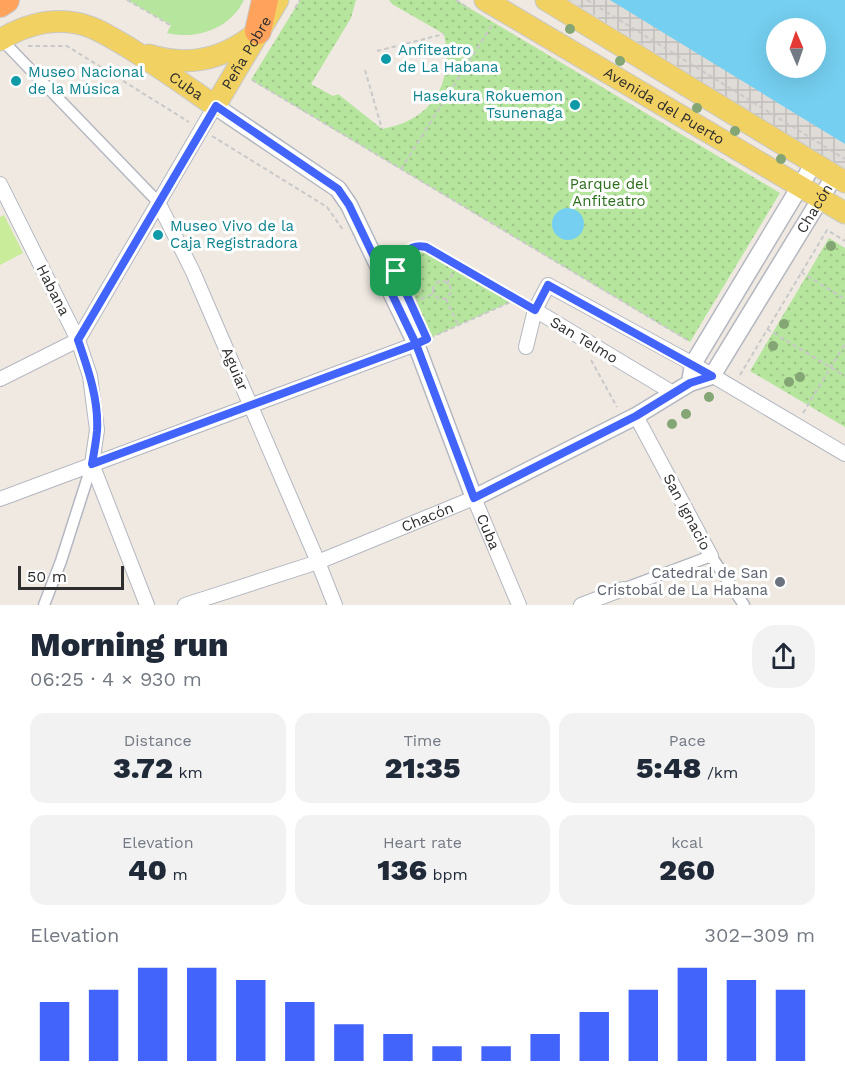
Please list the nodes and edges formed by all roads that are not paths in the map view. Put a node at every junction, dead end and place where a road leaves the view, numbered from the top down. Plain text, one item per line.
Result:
1 (6, 0) edge
2 (265, 0) edge
3 (546, 0) edge
4 (0, 4) edge
5 (286, 5) edge
6 (487, 7) edge
7 (258, 31) junction
8 (0, 39) edge
9 (121, 43) junction
10 (216, 106) junction
11 (814, 163) junction
12 (841, 172) edge
13 (0, 184) edge
14 (800, 186) junction
15 (821, 199) junction
16 (158, 202) junction
17 (845, 213) edge
18 (535, 310) junction
19 (78, 340) junction
20 (416, 344) junction
21 (526, 347) dead end
22 (693, 364) junction
23 (712, 376) junction
24 (0, 379) edge
25 (690, 383) junction
26 (673, 393) junction
27 (251, 405) junction
28 (630, 418) junction
29 (845, 454) edge
30 (92, 464) junction
31 (474, 498) junction
32 (0, 499) edge
33 (711, 556) junction
34 (318, 562) junction
35 (623, 589) joint
36 (44, 605) edge
37 (147, 605) edge
38 (185, 605) edge
39 (335, 605) edge
40 (519, 605) edge
41 (581, 605) edge
42 (744, 605) edge

1 - 4 highway
2 - 7 highway
3 - 11 main road, Avenida del Puerto
5 - 7 main road, Peña Pobre
6 - 14 main road, Avenida del Puerto
7 - 9 main road
7 - 10 main road, Peña Pobre
8 - 9 main road, Cuba
8 - 16 street
9 - 10 main road, Cuba
10 - 16 street, Peña Pobre
10 - 20 street, Cuba
11 - 12 main road, Avenida del Puerto
11 - 14 street, Chacón
12 - 15 street, Chacón
13 - 19 street, Habana
14 - 15 main road, Avenida del Puerto
14 - 22 street, Chacón
15 - 17 main road, Avenida del Puerto
15 - 23 street, Chacón
16 - 19 street, Peña Pobre
16 - 27 street, Aguiar
18 - 21 street
18 - 22 street, San Telmo
18 - 26 street, San Telmo
19 - 24 street
19 - 30 street, Habana
20 - 27 street
20 - 31 street, Cuba
22 - 23 street, San Telmo
22 - 25 street, Chacón
23 - 25 street, Chacón
23 - 29 street, San Telmo
25 - 26 street, Chacón
26 - 28 street, Chacón
27 - 30 street
27 - 34 street, Aguiar
28 - 31 street, Chacón
28 - 33 street, San Ignacio
30 - 32 street
30 - 36 street
30 - 37 street, Habana
31 - 34 street, Chacón
31 - 40 street, Cuba
33 - 35 street
33 - 42 street, San Ignacio
34 - 38 street, Chacón
34 - 39 street, Aguiar
35 - 41 street

